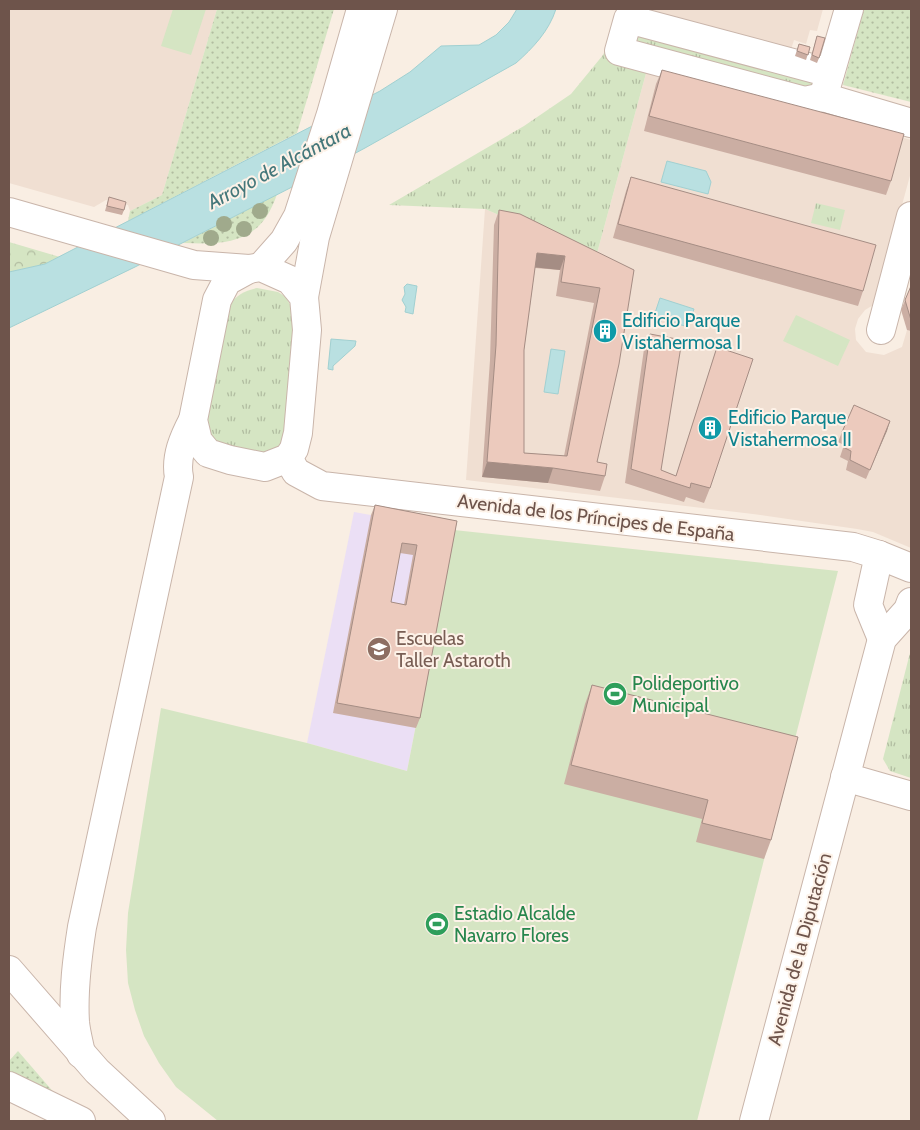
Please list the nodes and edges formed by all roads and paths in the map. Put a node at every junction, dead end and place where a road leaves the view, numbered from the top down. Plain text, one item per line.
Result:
1 (361, 9) edge
2 (383, 9) edge
3 (849, 9) edge
4 (827, 85) junction
5 (911, 123) edge
6 (9, 212) edge
7 (911, 216) edge
8 (194, 265) junction
9 (255, 268) junction
10 (304, 297) junction
11 (217, 300) junction
12 (881, 330) dead end
13 (193, 420) junction
14 (208, 453) junction
15 (288, 458) junction
16 (179, 477) junction
17 (878, 555) junction
18 (911, 568) edge
19 (911, 602) edge
20 (882, 638) junction
21 (845, 776) junction
22 (911, 796) edge
23 (9, 970) edge
24 (75, 972) junction
25 (34, 999) junction
26 (89, 1062) junction
27 (9, 1086) edge
28 (81, 1121) edge
29 (151, 1121) edge
30 (754, 1121) edge

1 - 9 street
2 - 10 street
3 - 4 street
4 - 4 street
4 - 5 street
6 - 8 street
7 - 12 street
8 - 9 street
8 - 11 street
9 - 10 street
9 - 11 street
10 - 15 street
11 - 13 street
13 - 14 street
13 - 16 street
14 - 15 street
14 - 16 street
15 - 17 street, Avenida de los Príncipes de España
16 - 24 street
17 - 18 street, Avenida de los Príncipes de España
17 - 20 street
19 - 20 street, Avenida de la Diputación
20 - 21 street, Avenida de la Diputación
21 - 22 street
21 - 30 street, Avenida de la Diputación
23 - 25 street
24 - 25 street
24 - 26 street
25 - 26 street
26 - 29 street
27 - 28 street

